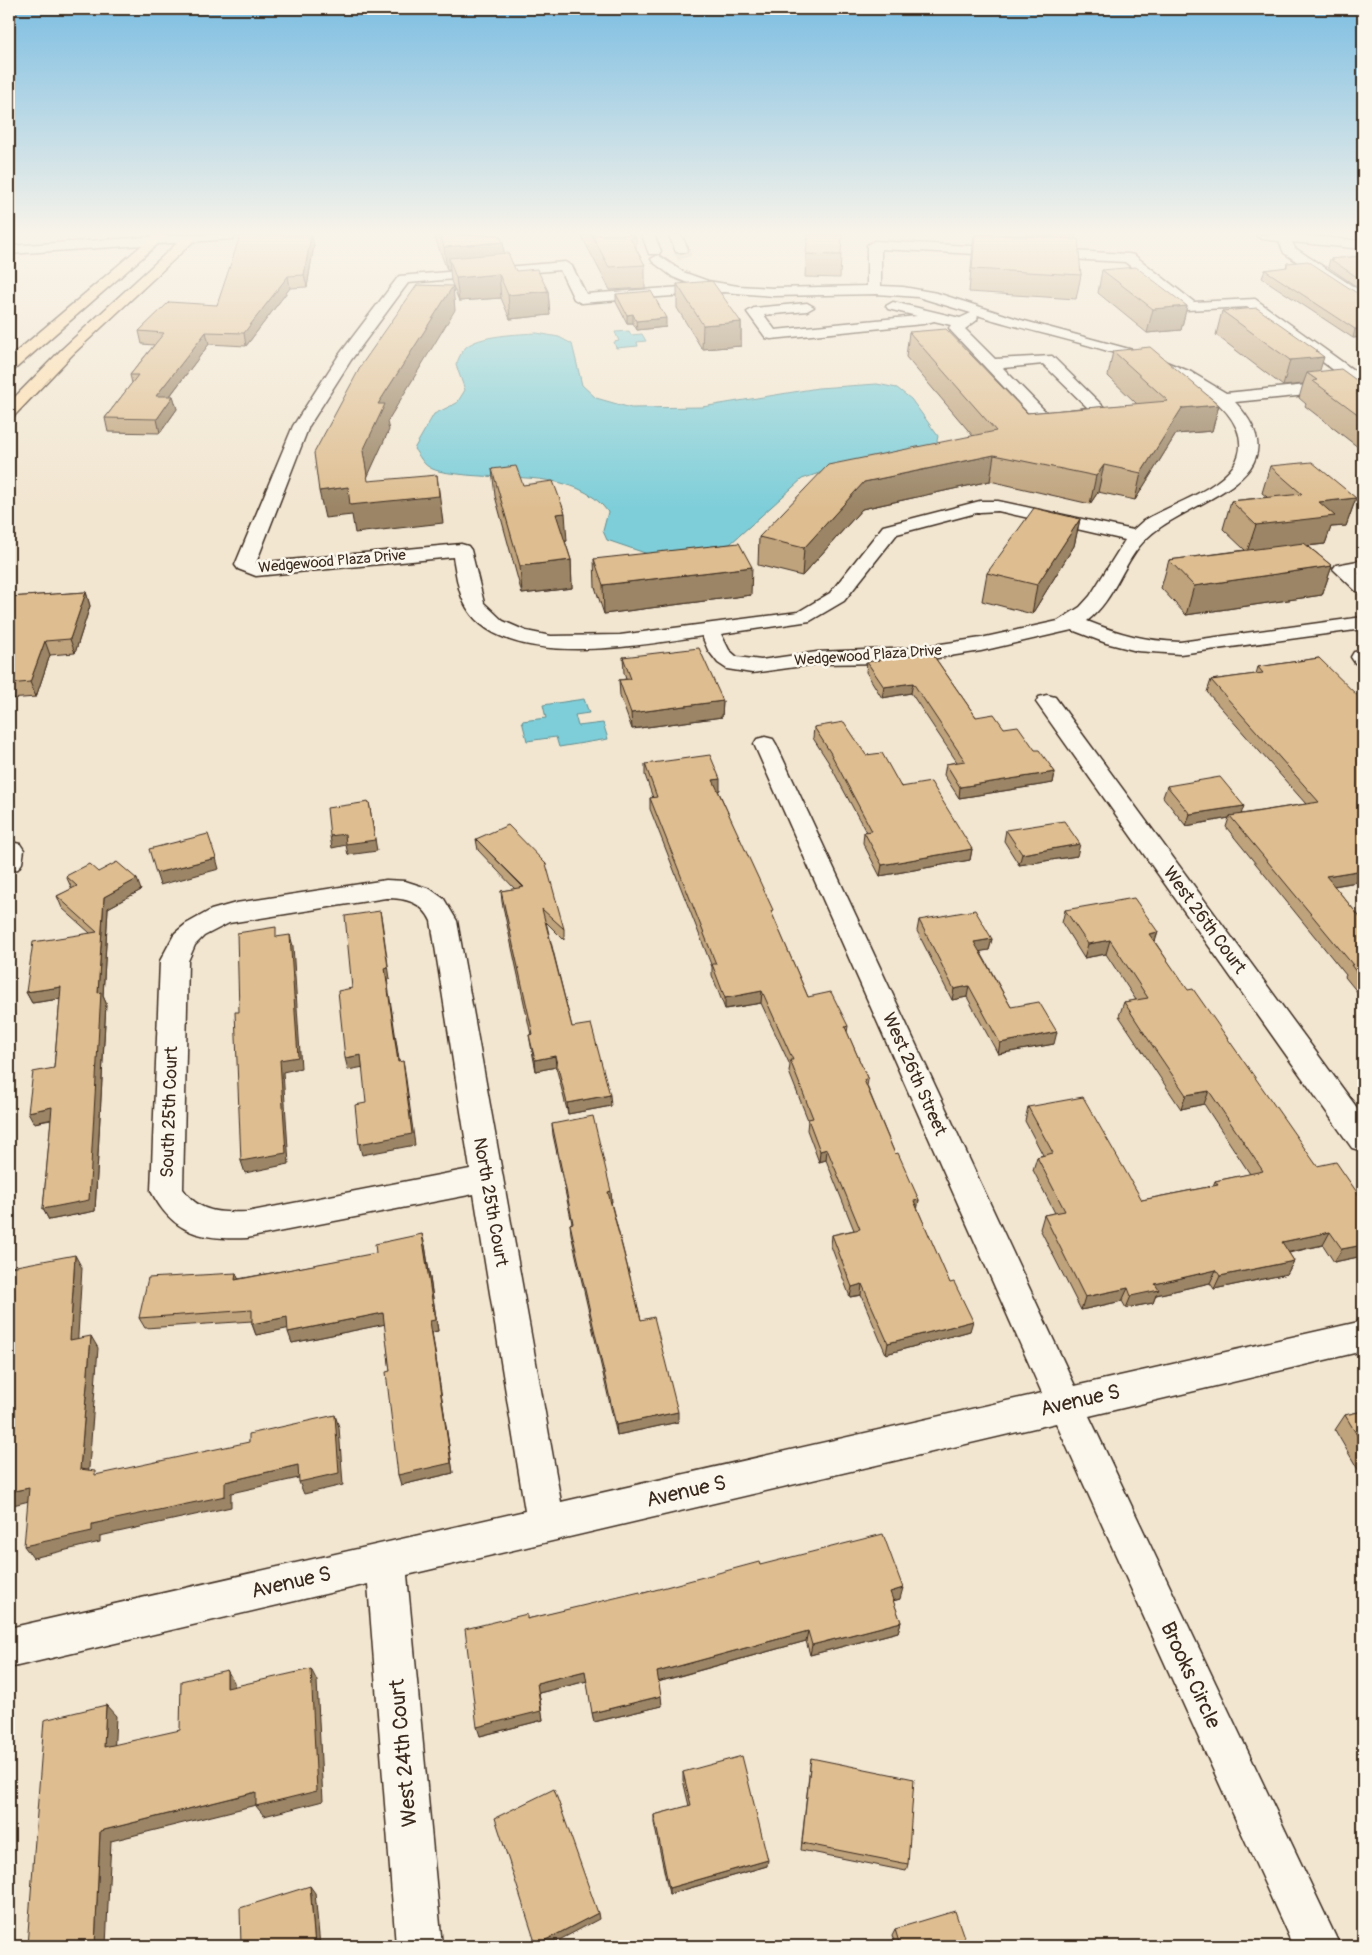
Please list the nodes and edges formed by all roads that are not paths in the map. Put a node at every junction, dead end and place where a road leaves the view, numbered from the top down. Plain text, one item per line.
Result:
1 (55, 326) edge
2 (94, 326) edge
3 (368, 326) edge
4 (765, 326) edge
5 (860, 326) edge
6 (958, 326) edge
7 (1030, 326) edge
8 (1283, 326) edge
9 (991, 364) junction
10 (9, 366) edge
11 (1363, 385) edge
12 (1222, 398) junction
13 (9, 412) edge
14 (1137, 537) junction
15 (1363, 566) edge
16 (1363, 587) edge
17 (1073, 623) junction
18 (1363, 623) edge
19 (709, 629) junction
20 (1047, 702) dead end
21 (765, 744) dead end
22 (418, 892) joint
23 (1363, 1139) edge
24 (487, 1179) junction
25 (1363, 1336) edge
26 (1065, 1404) junction
27 (546, 1524) junction
28 (386, 1560) junction
29 (9, 1648) edge
30 (419, 1946) edge
31 (1317, 1946) edge

1 - 10 main road
2 - 13 main road
3 - 19 street, Wedgewood Plaza Drive
4 - 5 street
6 - 9 street
7 - 12 street, Wedgewood Plaza Drive
8 - 11 street
9 - 9 street
11 - 12 street
12 - 14 street, Wedgewood Plaza Drive
14 - 17 street, Wedgewood Plaza Drive
14 - 19 street, Wedgewood Plaza Drive
15 - 16 street
17 - 18 street
17 - 19 street, Wedgewood Plaza Drive
20 - 23 street, West 26th Court
21 - 26 street, West 26th Street
22 - 24 street, North 25th Court
22 - 24 street, South 25th Court
24 - 27 street, North 25th Court
25 - 26 street, Avenue S
26 - 27 street, Avenue S
26 - 31 street, Brooks Circle
27 - 28 street, Avenue S
28 - 29 street, Avenue S
28 - 30 street, West 24th Court

